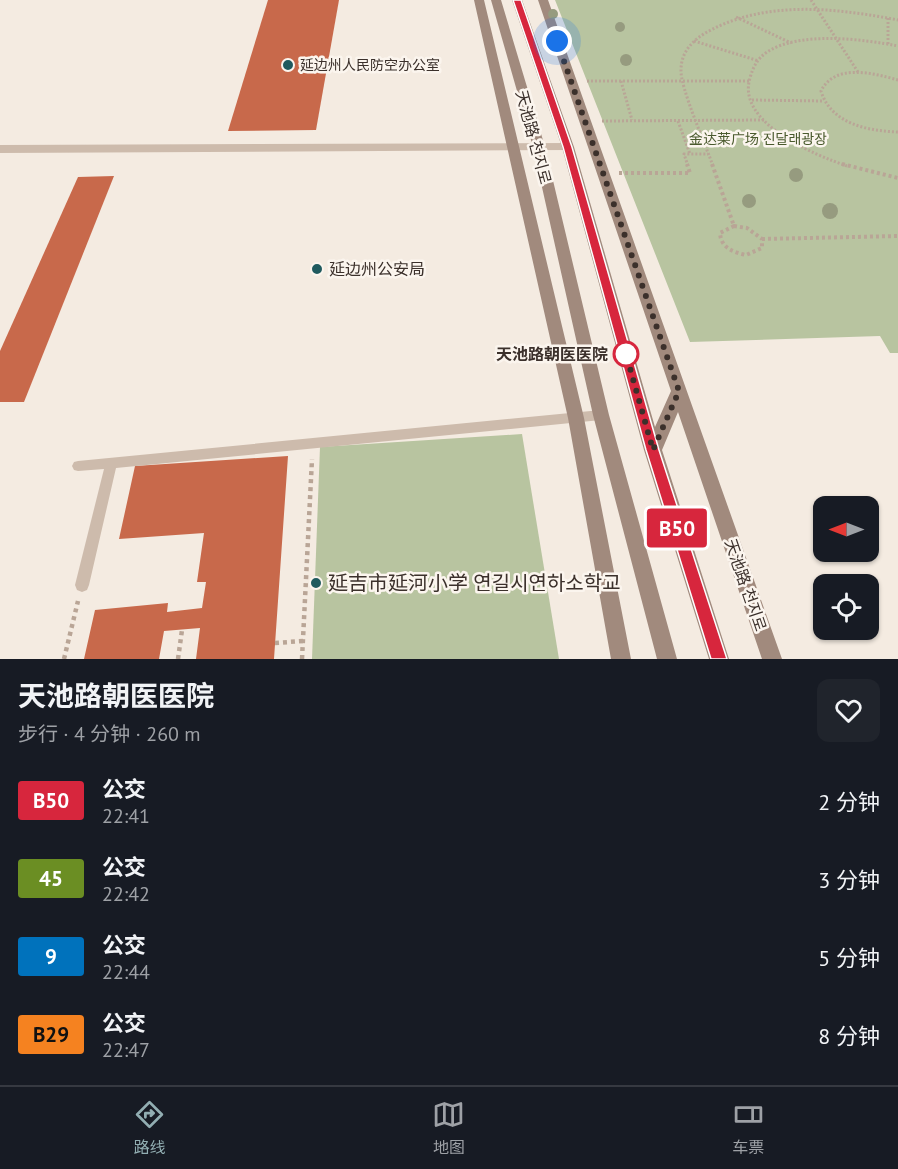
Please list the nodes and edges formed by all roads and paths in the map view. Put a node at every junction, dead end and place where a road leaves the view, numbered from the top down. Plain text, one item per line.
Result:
1 (479, 0) edge
2 (496, 0) edge
3 (543, 0) edge
4 (811, 0) edge
5 (519, 3) edge
6 (816, 8) junction
7 (736, 17) junction
8 (888, 18) junction
9 (898, 20) edge
10 (836, 38) junction
11 (694, 40) junction
12 (792, 44) junction
13 (888, 44) junction
14 (898, 46) edge
15 (759, 61) junction
16 (858, 73) junction
17 (898, 80) edge
18 (583, 81) dead end
19 (621, 81) junction
20 (683, 81) junction
21 (749, 81) junction
22 (752, 100) junction
23 (824, 100) junction
24 (632, 120) junction
25 (678, 120) junction
26 (696, 120) junction
27 (766, 120) junction
28 (598, 121) dead end
29 (898, 133) edge
30 (513, 147) junction
31 (539, 147) junction
32 (568, 147) junction
33 (0, 149) edge
34 (690, 154) junction
35 (708, 154) junction
36 (618, 173) dead end
37 (898, 177) edge
38 (734, 226) junction
39 (898, 236) edge
40 (762, 239) junction
41 (679, 391) junction
42 (601, 415) junction
43 (576, 418) junction
44 (313, 443) junction
45 (653, 450) junction
46 (111, 463) junction
47 (78, 466) dead end
48 (82, 585) joint
49 (182, 630) dead end
50 (303, 641) junction
51 (275, 643) dead end
52 (64, 659) edge
53 (178, 659) edge
54 (302, 659) edge
55 (621, 659) edge
56 (667, 659) edge
57 (719, 659) edge
58 (772, 659) edge

1 - 30 main road, 天池路 천지로
2 - 31 main road, 天池路 천지로
3 - 41 main road, 天池路 천지로
4 - 6 path
5 - 32 main road, 天池路 천지로
6 - 7 path
6 - 8 path
6 - 10 path
7 - 11 path
7 - 12 path
8 - 9 path
8 - 13 path
10 - 12 path
10 - 13 path
10 - 16 path
11 - 15 path
11 - 20 path
12 - 15 path
13 - 14 path
15 - 21 path
16 - 17 path
16 - 23 path
18 - 19 path
19 - 20 path
19 - 24 path
20 - 21 path
20 - 26 path
21 - 22 path
22 - 23 path
22 - 27 path
23 - 29 path
24 - 25 path
24 - 28 path
25 - 26 path
25 - 34 path
26 - 27 path
26 - 35 path
27 - 37 path
30 - 31 street
30 - 33 street
30 - 43 main road, 天池路 천지로
31 - 32 street
31 - 42 main road, 天池路 천지로
32 - 45 main road, 天池路 천지로
34 - 35 path
34 - 36 path
35 - 38 path
38 - 40 path
38 - 40 path
39 - 40 path
41 - 45 main road
41 - 58 main road, 天池路 천지로
42 - 43 lane
42 - 56 main road, 天池路 천지로
43 - 44 lane
43 - 55 main road, 天池路 천지로
44 - 46 lane
44 - 50 path
45 - 57 main road, 天池路 천지로
46 - 47 lane
46 - 48 lane
48 - 52 path
49 - 53 path
50 - 51 path
50 - 54 path

